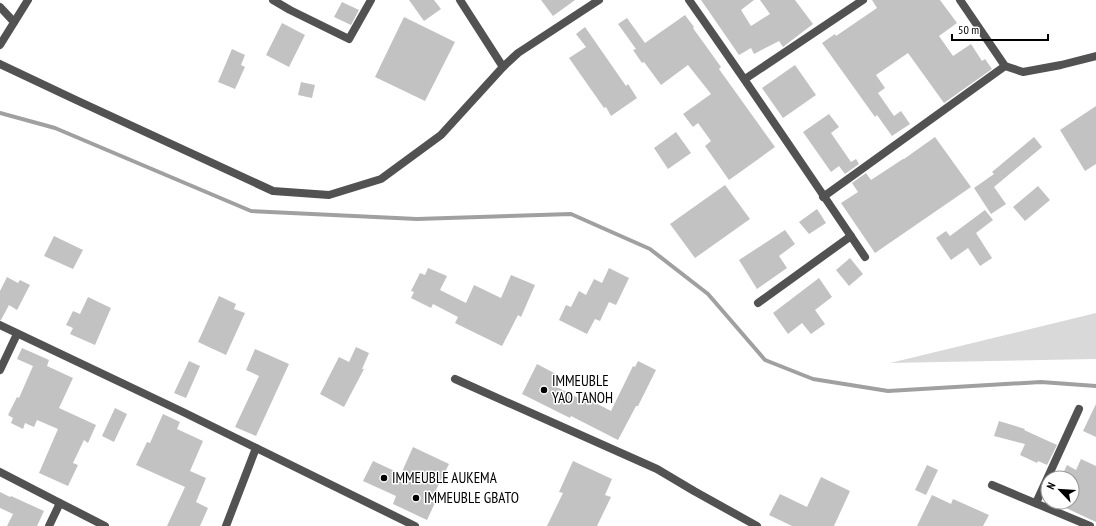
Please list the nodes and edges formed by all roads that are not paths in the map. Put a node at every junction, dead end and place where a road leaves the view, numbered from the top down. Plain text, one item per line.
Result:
1 (28, 0) edge
2 (274, 0) edge
3 (371, 0) edge
4 (460, 0) edge
5 (599, 0) edge
6 (689, 0) edge
7 (863, 0) edge
8 (960, 0) edge
9 (0, 7) edge
10 (14, 22) junction
11 (0, 45) edge
12 (1096, 56) edge
13 (0, 64) edge
14 (1005, 66) junction
15 (503, 67) junction
16 (745, 79) junction
17 (823, 196) junction
18 (851, 236) junction
19 (865, 257) dead end
20 (758, 303) dead end
21 (0, 325) edge
22 (17, 334) junction
23 (0, 370) edge
24 (455, 379) dead end
25 (1079, 409) dead end
26 (256, 448) junction
27 (0, 472) edge
28 (992, 484) dead end
29 (60, 503) junction
30 (1036, 503) junction
31 (49, 526) edge
32 (105, 526) edge
33 (226, 526) edge
34 (415, 526) edge
35 (757, 526) edge
36 (1090, 526) edge

1 - 10 street
2 - 3 street
4 - 15 street
5 - 15 street
6 - 16 street
7 - 16 street
8 - 14 street
9 - 10 street
10 - 11 street
12 - 14 street
13 - 15 street
14 - 17 street
16 - 17 street
17 - 18 street
18 - 19 street
18 - 20 street
21 - 22 street
22 - 23 street
22 - 26 street
24 - 35 street
25 - 30 street
26 - 33 street
26 - 34 street
27 - 29 street
28 - 30 street
29 - 31 street
29 - 32 street
30 - 36 street

